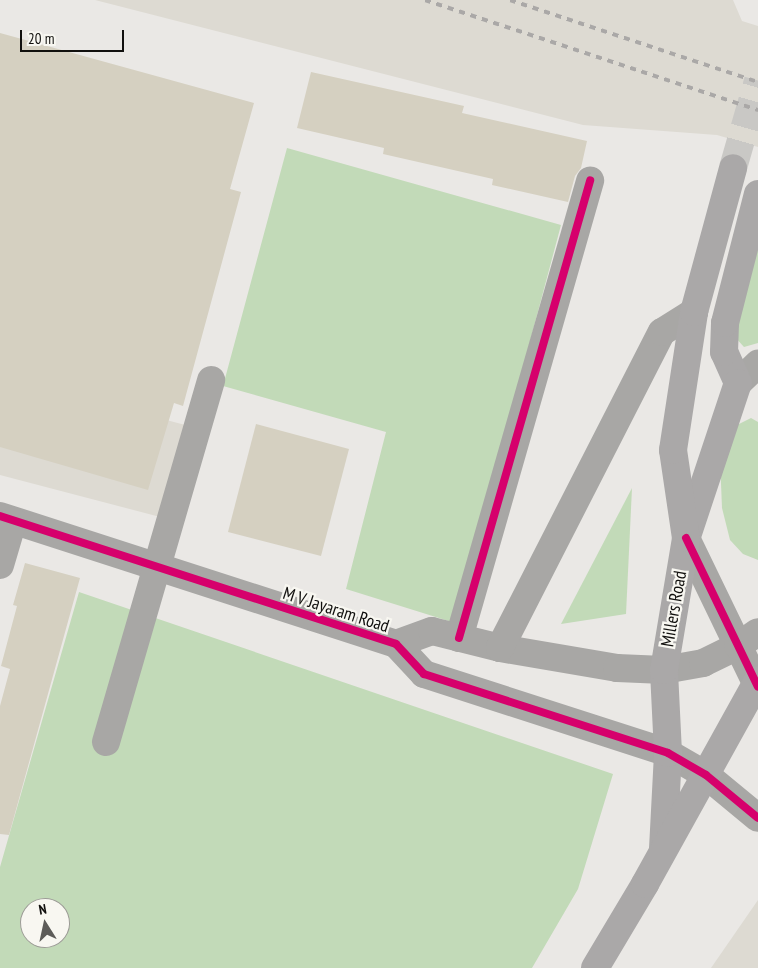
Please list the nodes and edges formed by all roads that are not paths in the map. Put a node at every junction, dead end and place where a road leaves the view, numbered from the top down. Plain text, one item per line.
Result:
1 (734, 168) tunnel mouth
2 (590, 180) dead end
3 (758, 194) edge
4 (694, 312) junction
5 (758, 364) edge
6 (211, 380) dead end
7 (748, 383) edge
8 (7, 519) edge
9 (686, 538) junction
10 (0, 565) edge
11 (157, 568) junction
12 (459, 638) junction
13 (748, 639) edge
14 (396, 644) junction
15 (500, 648) junction
16 (664, 670) junction
17 (757, 684) edge
18 (106, 742) dead end
19 (668, 753) junction
20 (706, 775) junction
21 (758, 818) edge
22 (663, 849) junction
23 (595, 968) edge

1 - 4 main road, Millers Road
2 - 12 street
3 - 7 main road
4 - 9 main road, Millers Road
4 - 15 street
5 - 7 street
6 - 11 street
7 - 9 main road
8 - 10 street
8 - 11 street, M V Jayaram Road
9 - 13 street
9 - 16 main road, Millers Road
11 - 14 street, M V Jayaram Road
11 - 18 street
12 - 14 street, M V Jayaram Road
12 - 15 street, M V Jayaram Road
13 - 16 street, M V Jayaram Road
13 - 17 street
14 - 19 street, M V Jayaram Road
15 - 16 street, M V Jayaram Road
16 - 19 main road, Millers Road
17 - 20 main road, Millers Road
19 - 20 street, M V Jayaram Road
19 - 22 main road, Millers Road
20 - 21 street, M V Jayaram Road
20 - 22 main road, Millers Road
22 - 23 main road, Millers Road

